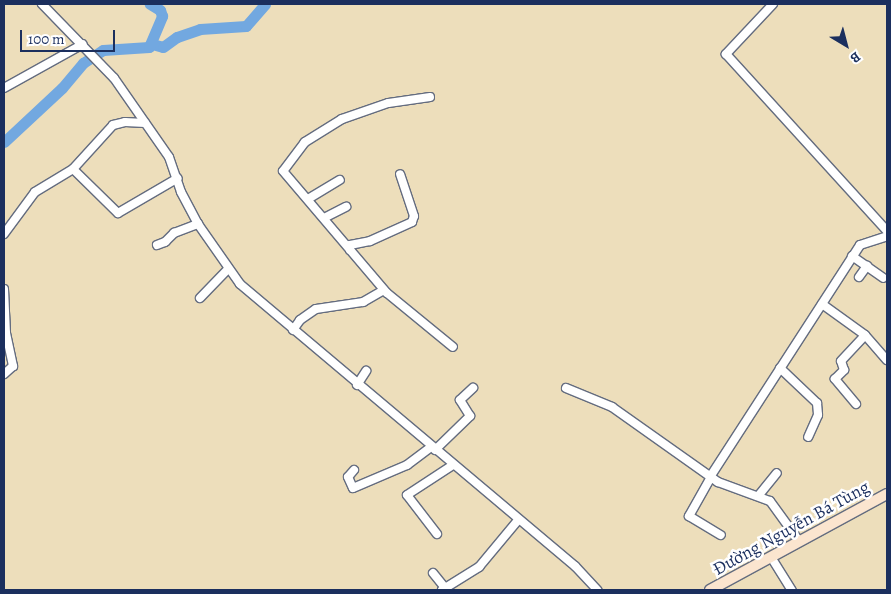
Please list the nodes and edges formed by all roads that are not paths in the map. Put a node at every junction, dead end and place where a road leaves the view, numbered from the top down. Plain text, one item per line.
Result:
1 (42, 4) edge
2 (773, 4) edge
3 (85, 46) junction
4 (5, 85) edge
5 (430, 97) dead end
6 (145, 123) junction
7 (73, 169) junction
8 (400, 174) dead end
9 (178, 178) junction
10 (340, 180) dead end
11 (308, 199) junction
12 (346, 207) dead end
13 (324, 218) junction
14 (198, 224) junction
15 (887, 231) edge
16 (4, 234) edge
17 (887, 236) edge
18 (157, 245) dead end
19 (350, 250) junction
20 (852, 256) junction
21 (866, 266) junction
22 (227, 270) junction
23 (859, 276) dead end
24 (883, 278) dead end
25 (4, 290) edge
26 (384, 290) junction
27 (200, 298) dead end
28 (822, 304) junction
29 (293, 330) junction
30 (865, 335) junction
31 (453, 347) dead end
32 (887, 360) edge
33 (780, 368) junction
34 (366, 371) dead end
35 (4, 374) edge
36 (357, 385) junction
37 (473, 388) dead end
38 (566, 388) dead end
39 (856, 404) dead end
40 (808, 437) dead end
41 (433, 449) junction
42 (453, 465) junction
43 (354, 470) dead end
44 (777, 473) dead end
45 (711, 477) junction
46 (887, 494) edge
47 (759, 495) junction
48 (519, 519) junction
49 (437, 534) dead end
50 (722, 536) dead end
51 (799, 541) junction
52 (771, 557) junction
53 (433, 573) dead end
54 (443, 589) edge
55 (597, 590) edge
56 (710, 590) edge
57 (792, 590) edge

1 - 3 street
2 - 15 street
3 - 4 street
3 - 6 street
5 - 11 street
6 - 7 street
6 - 9 street
7 - 9 street
7 - 16 street
8 - 19 street
9 - 14 street
10 - 11 street
11 - 13 street
12 - 13 street
13 - 19 street
14 - 18 street
14 - 22 street
17 - 20 street
19 - 26 street
20 - 21 street
20 - 28 street
21 - 23 street
21 - 24 street
22 - 27 street
22 - 29 street
25 - 35 street
26 - 29 street
26 - 31 street
28 - 30 street
28 - 33 street
29 - 36 street
30 - 32 street
30 - 39 street
33 - 40 street
33 - 45 street
34 - 36 street
36 - 41 street
37 - 41 street
38 - 45 street
41 - 42 street
41 - 43 street
42 - 48 street
42 - 49 street
44 - 47 street
45 - 47 street
45 - 50 street
46 - 51 main road, Đường Nguyễn Bá Tùng
47 - 51 street
48 - 54 street
48 - 55 street
51 - 52 main road, Đường Nguyễn Bá Tùng
52 - 56 main road, Đường Nguyễn Bá Tùng
52 - 57 street
53 - 54 street

